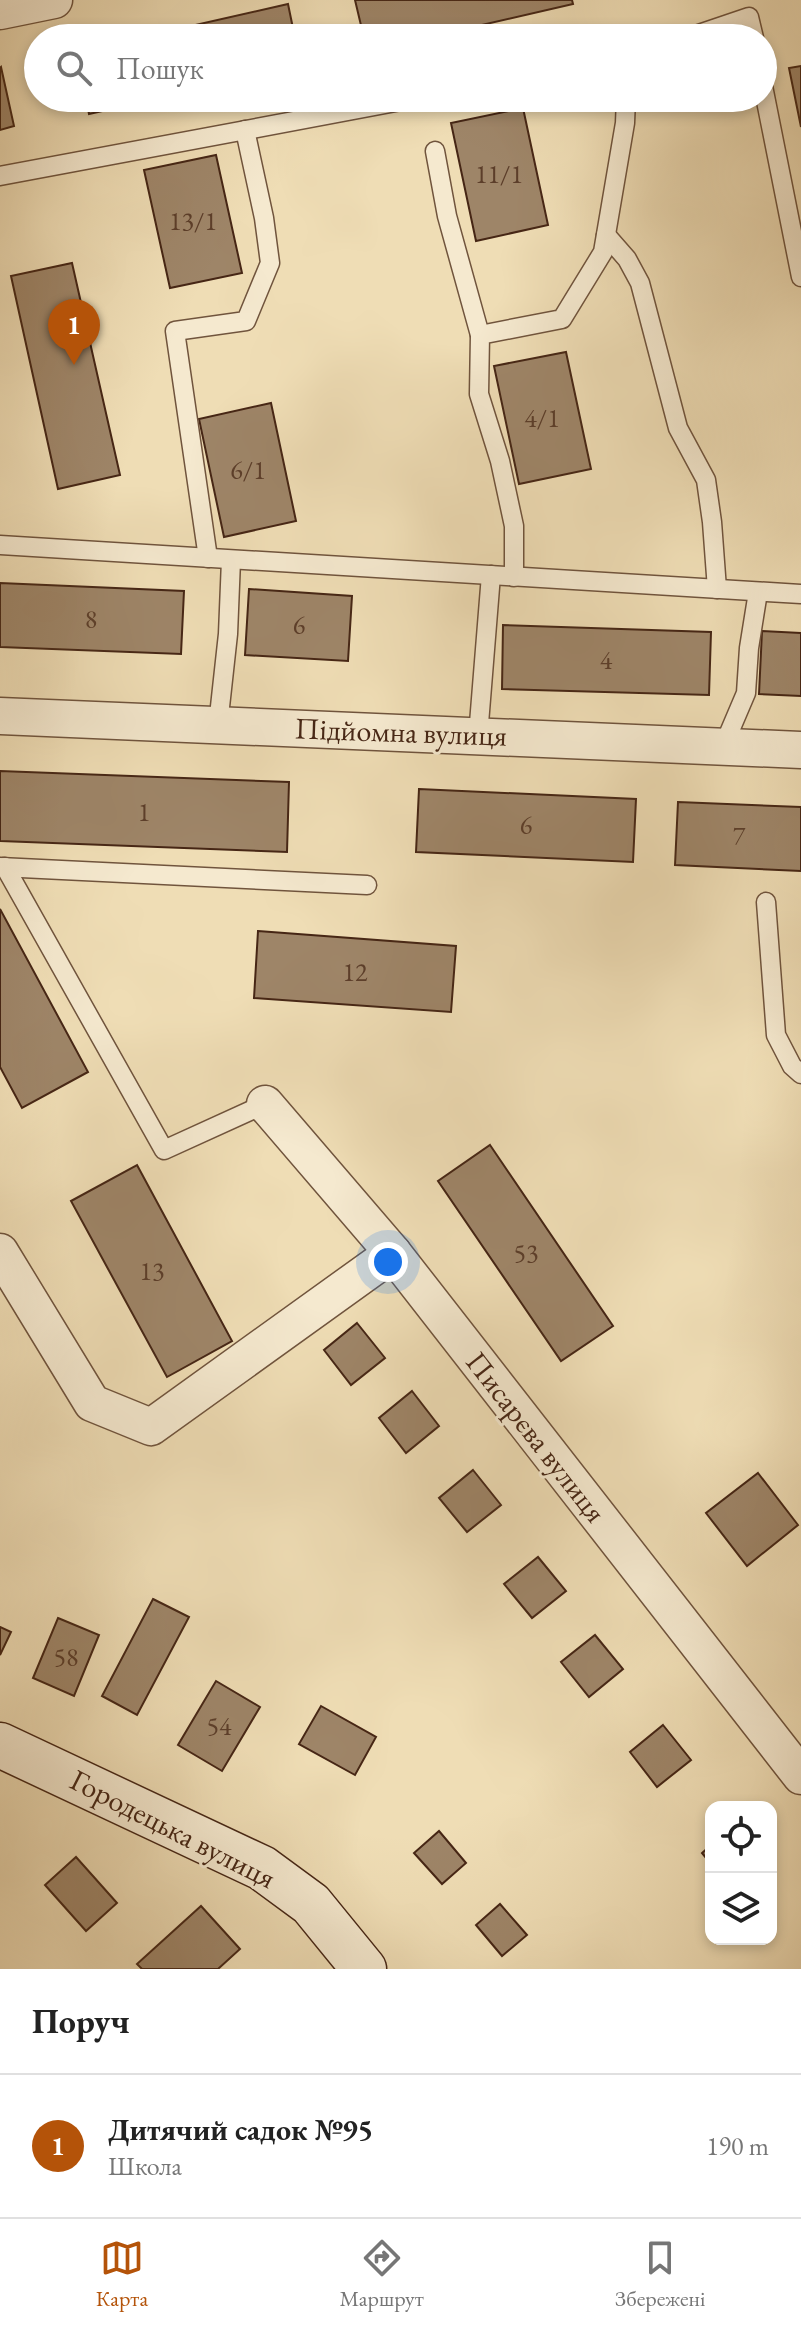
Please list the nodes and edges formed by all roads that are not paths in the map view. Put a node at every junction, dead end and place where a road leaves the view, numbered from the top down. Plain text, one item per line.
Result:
1 (54, 0) edge
2 (0, 11) edge
3 (728, 24) edge
4 (751, 24) edge
5 (342, 112) edge
6 (625, 112) edge
7 (768, 112) edge
8 (245, 130) junction
9 (435, 151) dead end
10 (0, 176) edge
11 (606, 235) junction
12 (801, 277) edge
13 (480, 335) junction
14 (0, 545) edge
15 (208, 558) junction
16 (231, 560) junction
17 (491, 575) junction
18 (514, 577) junction
19 (717, 589) junction
20 (758, 592) junction
21 (801, 594) edge
22 (0, 716) edge
23 (218, 725) junction
24 (478, 736) junction
25 (723, 747) junction
26 (801, 750) edge
27 (2, 867) edge
28 (367, 885) dead end
29 (766, 902) dead end
30 (801, 1074) edge
31 (265, 1104) joint
32 (0, 1252) edge
33 (393, 1253) junction
34 (0, 1745) edge
35 (801, 1776) edge
36 (364, 1969) edge

1 - 2 street
3 - 4 lane
5 - 8 lane
6 - 11 lane
7 - 12 lane
8 - 10 lane
8 - 15 lane
9 - 13 lane
11 - 13 lane
11 - 19 lane
13 - 18 lane
14 - 15 lane
15 - 16 lane
16 - 17 lane
16 - 23 lane
17 - 18 lane
17 - 24 lane
18 - 19 lane
19 - 20 lane
20 - 21 lane
20 - 25 lane
22 - 23 street, Підйомна вулиця
23 - 24 street, Підйомна вулиця
24 - 25 street, Підйомна вулиця
25 - 26 street, Підйомна вулиця
27 - 28 lane
27 - 31 lane
29 - 30 lane
31 - 33 street, Писарєва вулиця
32 - 33 street
33 - 35 street, Писарєва вулиця
34 - 36 main road, Городецька вулиця

